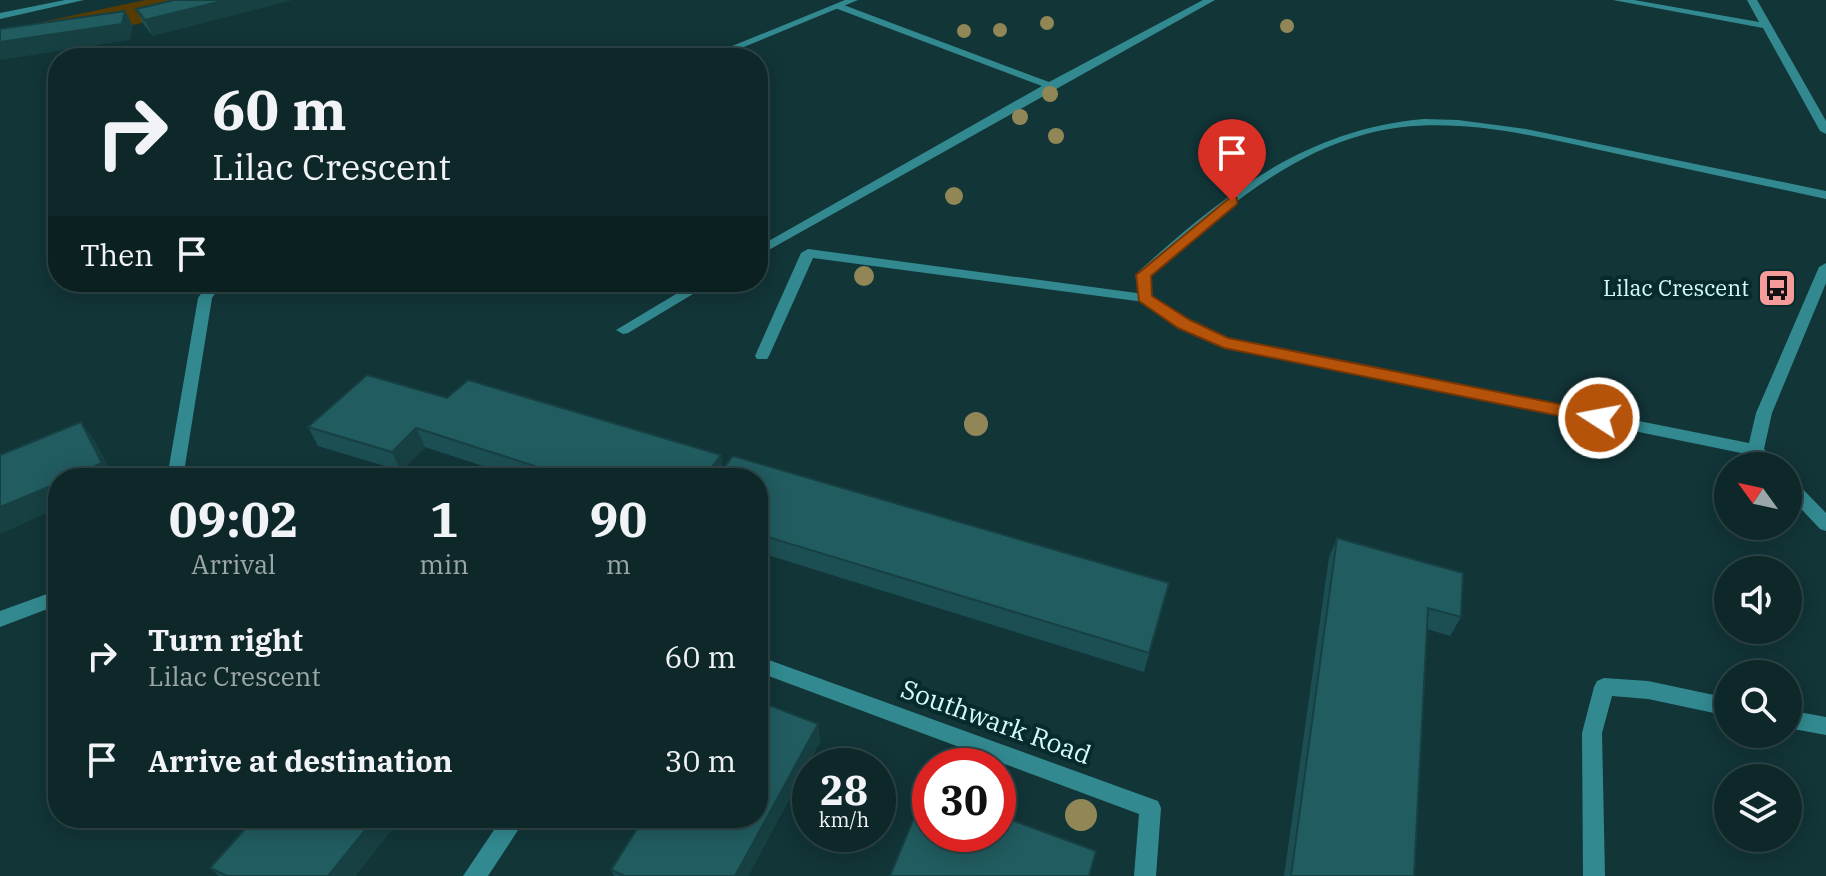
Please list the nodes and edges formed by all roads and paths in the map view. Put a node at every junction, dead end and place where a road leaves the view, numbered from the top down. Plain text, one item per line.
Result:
1 (79, 0) edge
2 (853, 0) edge
3 (1210, 0) edge
4 (1618, 0) edge
5 (1752, 0) edge
6 (838, 6) junction
7 (0, 16) edge
8 (1763, 25) junction
9 (733, 48) edge
10 (1050, 86) junction
11 (1826, 131) edge
12 (1826, 195) edge
13 (768, 246) edge
14 (1826, 267) edge
15 (209, 292) edge
16 (689, 292) edge
17 (1144, 298) junction
18 (623, 330) dead end
19 (762, 356) dead end
20 (1756, 450) joint
21 (177, 468) edge
22 (1802, 499) edge
23 (1826, 524) edge
24 (48, 601) edge
25 (0, 619) edge
26 (768, 668) edge
27 (1714, 704) edge
28 (1802, 722) edge
29 (1826, 726) edge
30 (508, 828) edge
31 (474, 876) edge
32 (1145, 876) edge
33 (1594, 876) edge

1 - 7 street
2 - 6 street
3 - 10 street
4 - 8 street
5 - 8 street
6 - 9 street
6 - 10 street
8 - 11 street
10 - 13 street
12 - 17 street
14 - 20 street
15 - 21 street
16 - 18 street
17 - 19 street
17 - 20 street
22 - 23 street
24 - 25 street
26 - 32 street, Southwark Road
27 - 33 street
28 - 29 street
30 - 31 street

